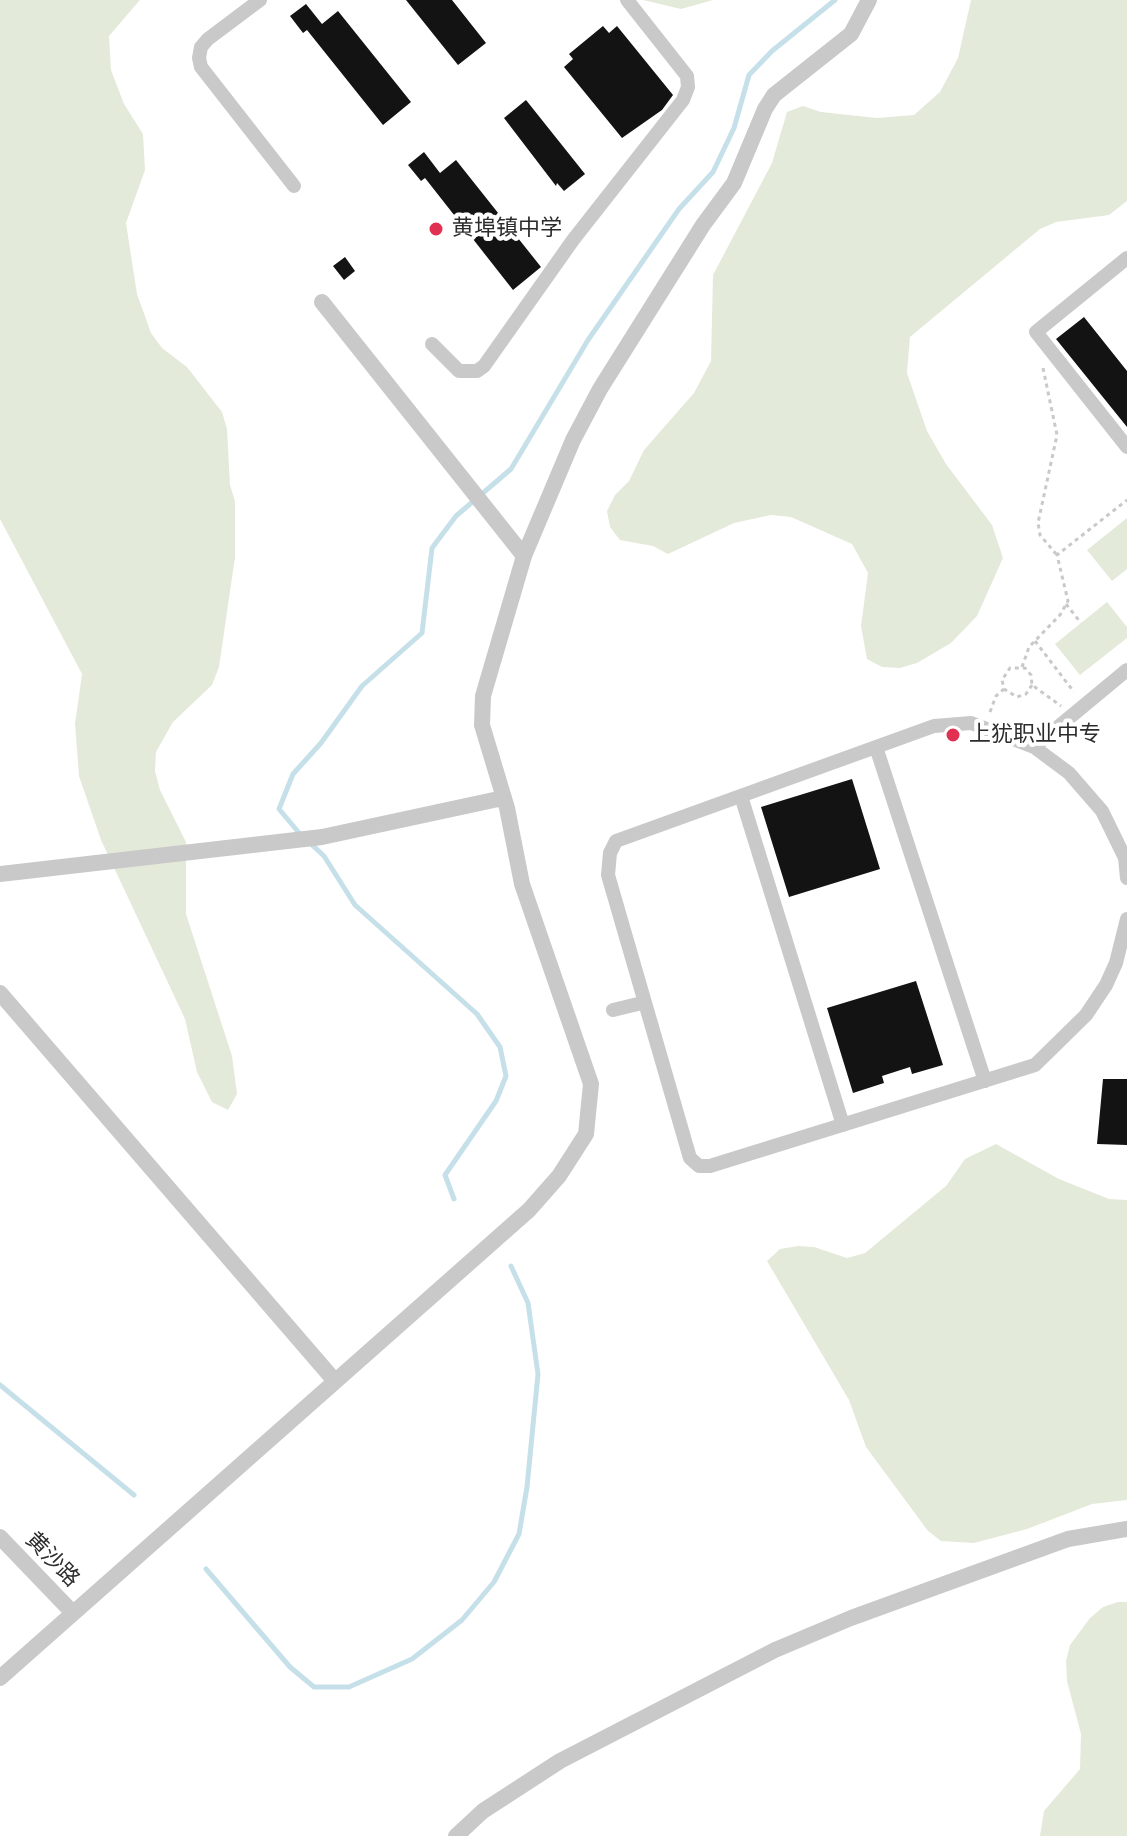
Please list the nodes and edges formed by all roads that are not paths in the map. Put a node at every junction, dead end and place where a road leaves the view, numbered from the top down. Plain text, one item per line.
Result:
1 (260, 0) edge
2 (627, 0) edge
3 (869, 0) edge
4 (294, 186) dead end
5 (1127, 258) edge
6 (322, 302) dead end
7 (432, 344) dead end
8 (1127, 447) edge
9 (524, 556) junction
10 (1127, 670) edge
11 (876, 747) junction
12 (1034, 747) junction
13 (741, 796) junction
14 (503, 798) junction
15 (0, 874) edge
16 (1127, 878) edge
17 (1127, 919) edge
18 (0, 993) edge
19 (642, 1003) junction
20 (613, 1010) dead end
21 (985, 1081) junction
22 (843, 1125) junction
23 (334, 1380) junction
24 (1127, 1529) edge
25 (0, 1537) edge
26 (73, 1613) junction
27 (0, 1678) edge
28 (456, 1836) edge

1 - 4 street
2 - 7 street
3 - 9 street
5 - 8 street
6 - 9 street
9 - 14 street
10 - 12 street
11 - 12 street
11 - 13 street
11 - 21 street
12 - 16 street
13 - 19 street
13 - 22 street
14 - 15 street
14 - 23 street
17 - 21 street
18 - 23 street
19 - 20 street
19 - 22 street
21 - 22 street
23 - 26 street
24 - 28 street
25 - 26 street, 黄沙路
26 - 27 street

